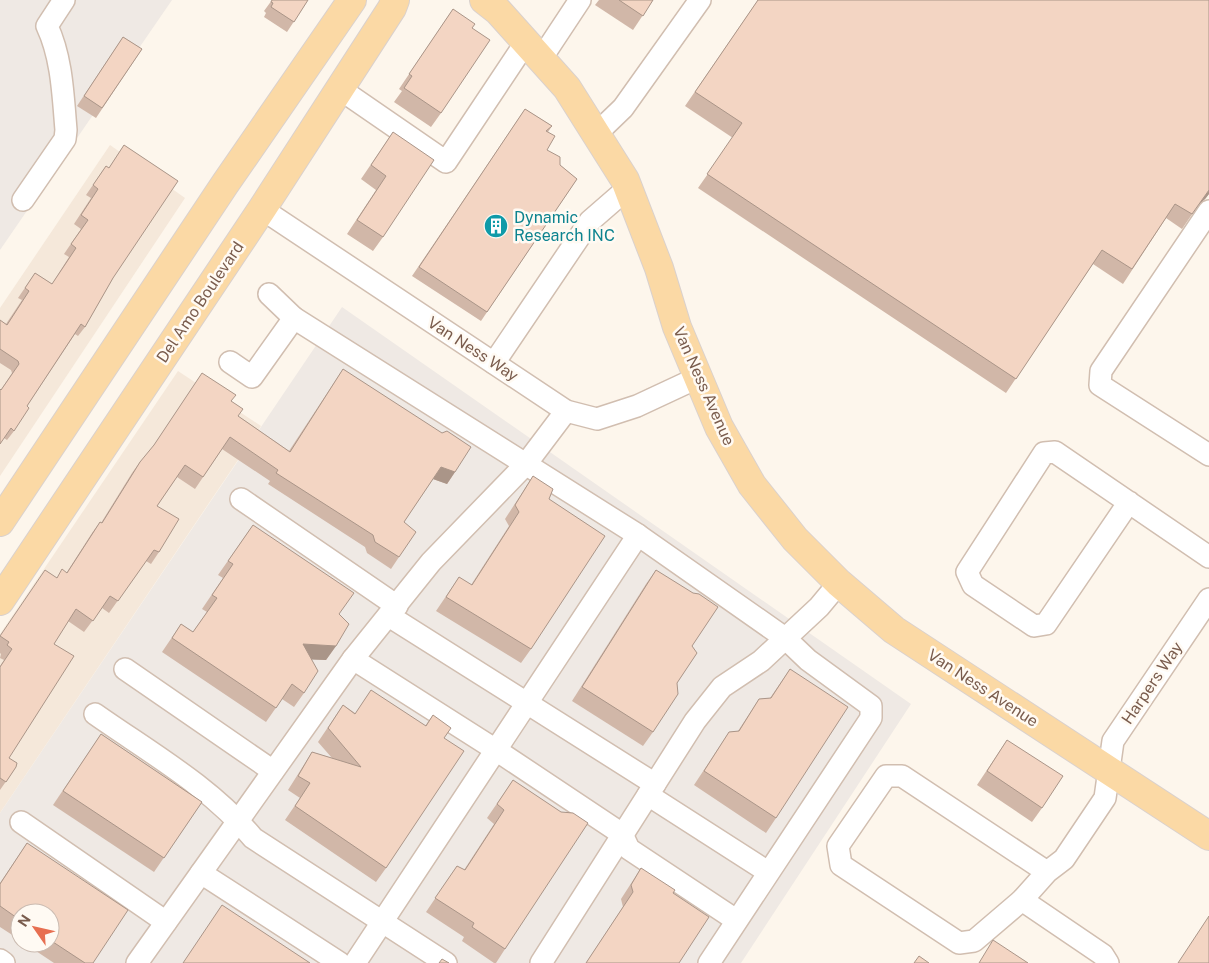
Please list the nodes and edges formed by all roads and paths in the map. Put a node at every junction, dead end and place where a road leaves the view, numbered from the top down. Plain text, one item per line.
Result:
1 (64, 0) edge
2 (352, 0) edge
3 (395, 0) edge
4 (484, 0) edge
5 (580, 0) edge
6 (700, 0) edge
7 (533, 50) junction
8 (340, 89) junction
9 (596, 134) junction
10 (628, 188) junction
11 (23, 200) dead end
12 (262, 209) junction
13 (1209, 212) edge
14 (269, 294) dead end
15 (294, 318) junction
16 (230, 362) dead end
17 (494, 364) junction
18 (697, 378) junction
19 (566, 411) junction
20 (1209, 455) edge
21 (526, 464) junction
22 (241, 499) dead end
23 (1129, 502) junction
24 (0, 522) edge
25 (638, 536) junction
26 (1209, 558) edge
27 (839, 583) junction
28 (1209, 599) edge
29 (0, 601) edge
30 (393, 611) junction
31 (785, 638) junction
32 (353, 659) junction
33 (125, 669) dead end
34 (526, 703) junction
35 (95, 714) dead end
36 (496, 750) junction
37 (273, 771) junction
38 (1110, 772) junction
39 (651, 790) junction
40 (238, 820) junction
41 (21, 822) dead end
42 (622, 834) junction
43 (1209, 836) edge
44 (768, 872) junction
45 (1047, 872) junction
46 (201, 873) junction
47 (1022, 900) junction
48 (736, 920) junction
49 (166, 922) junction
50 (382, 922) junction
51 (424, 957) edge
52 (0, 960) edge
53 (4, 963) edge
54 (137, 963) edge
55 (340, 963) edge
56 (355, 963) edge
57 (446, 963) edge
58 (541, 963) edge
59 (709, 963) edge
60 (1108, 963) edge

1 - 11 street
2 - 24 main road
3 - 8 main road, Del Amo Boulevard
4 - 7 main road, Van Ness Avenue
5 - 7 street
6 - 9 street
7 - 8 street
7 - 9 main road, Van Ness Avenue
8 - 12 main road, Del Amo Boulevard
9 - 10 main road, Van Ness Avenue
10 - 17 street
10 - 18 main road, Van Ness Avenue
12 - 17 street, Van Ness Way
12 - 29 main road, Del Amo Boulevard
13 - 20 street
14 - 15 street
15 - 16 street
15 - 21 street
17 - 19 street, Van Ness Way
18 - 19 street, Van Ness Way
18 - 27 main road, Van Ness Avenue
19 - 21 street
21 - 25 street
21 - 30 street
22 - 30 street
23 - 23 street
23 - 26 street
25 - 31 street
25 - 34 street
27 - 31 street
27 - 38 main road, Van Ness Avenue
28 - 38 street, Harpers Way
30 - 32 street
30 - 34 street
31 - 39 street
31 - 44 street
32 - 36 street
32 - 37 street
33 - 37 street
34 - 36 street
34 - 39 street
35 - 40 street
36 - 42 street
36 - 50 street
37 - 40 street
38 - 43 main road, Van Ness Avenue
38 - 45 street, Harpers Way
39 - 42 street
39 - 44 street
40 - 46 street
40 - 50 street
41 - 49 street
42 - 48 street
42 - 58 street
44 - 48 street
45 - 47 street, Harpers Way
45 - 47 street, Harpers Way
46 - 49 street
46 - 55 street
47 - 60 street
48 - 59 street
49 - 54 street
50 - 51 street
50 - 56 street
51 - 57 street
52 - 53 street

